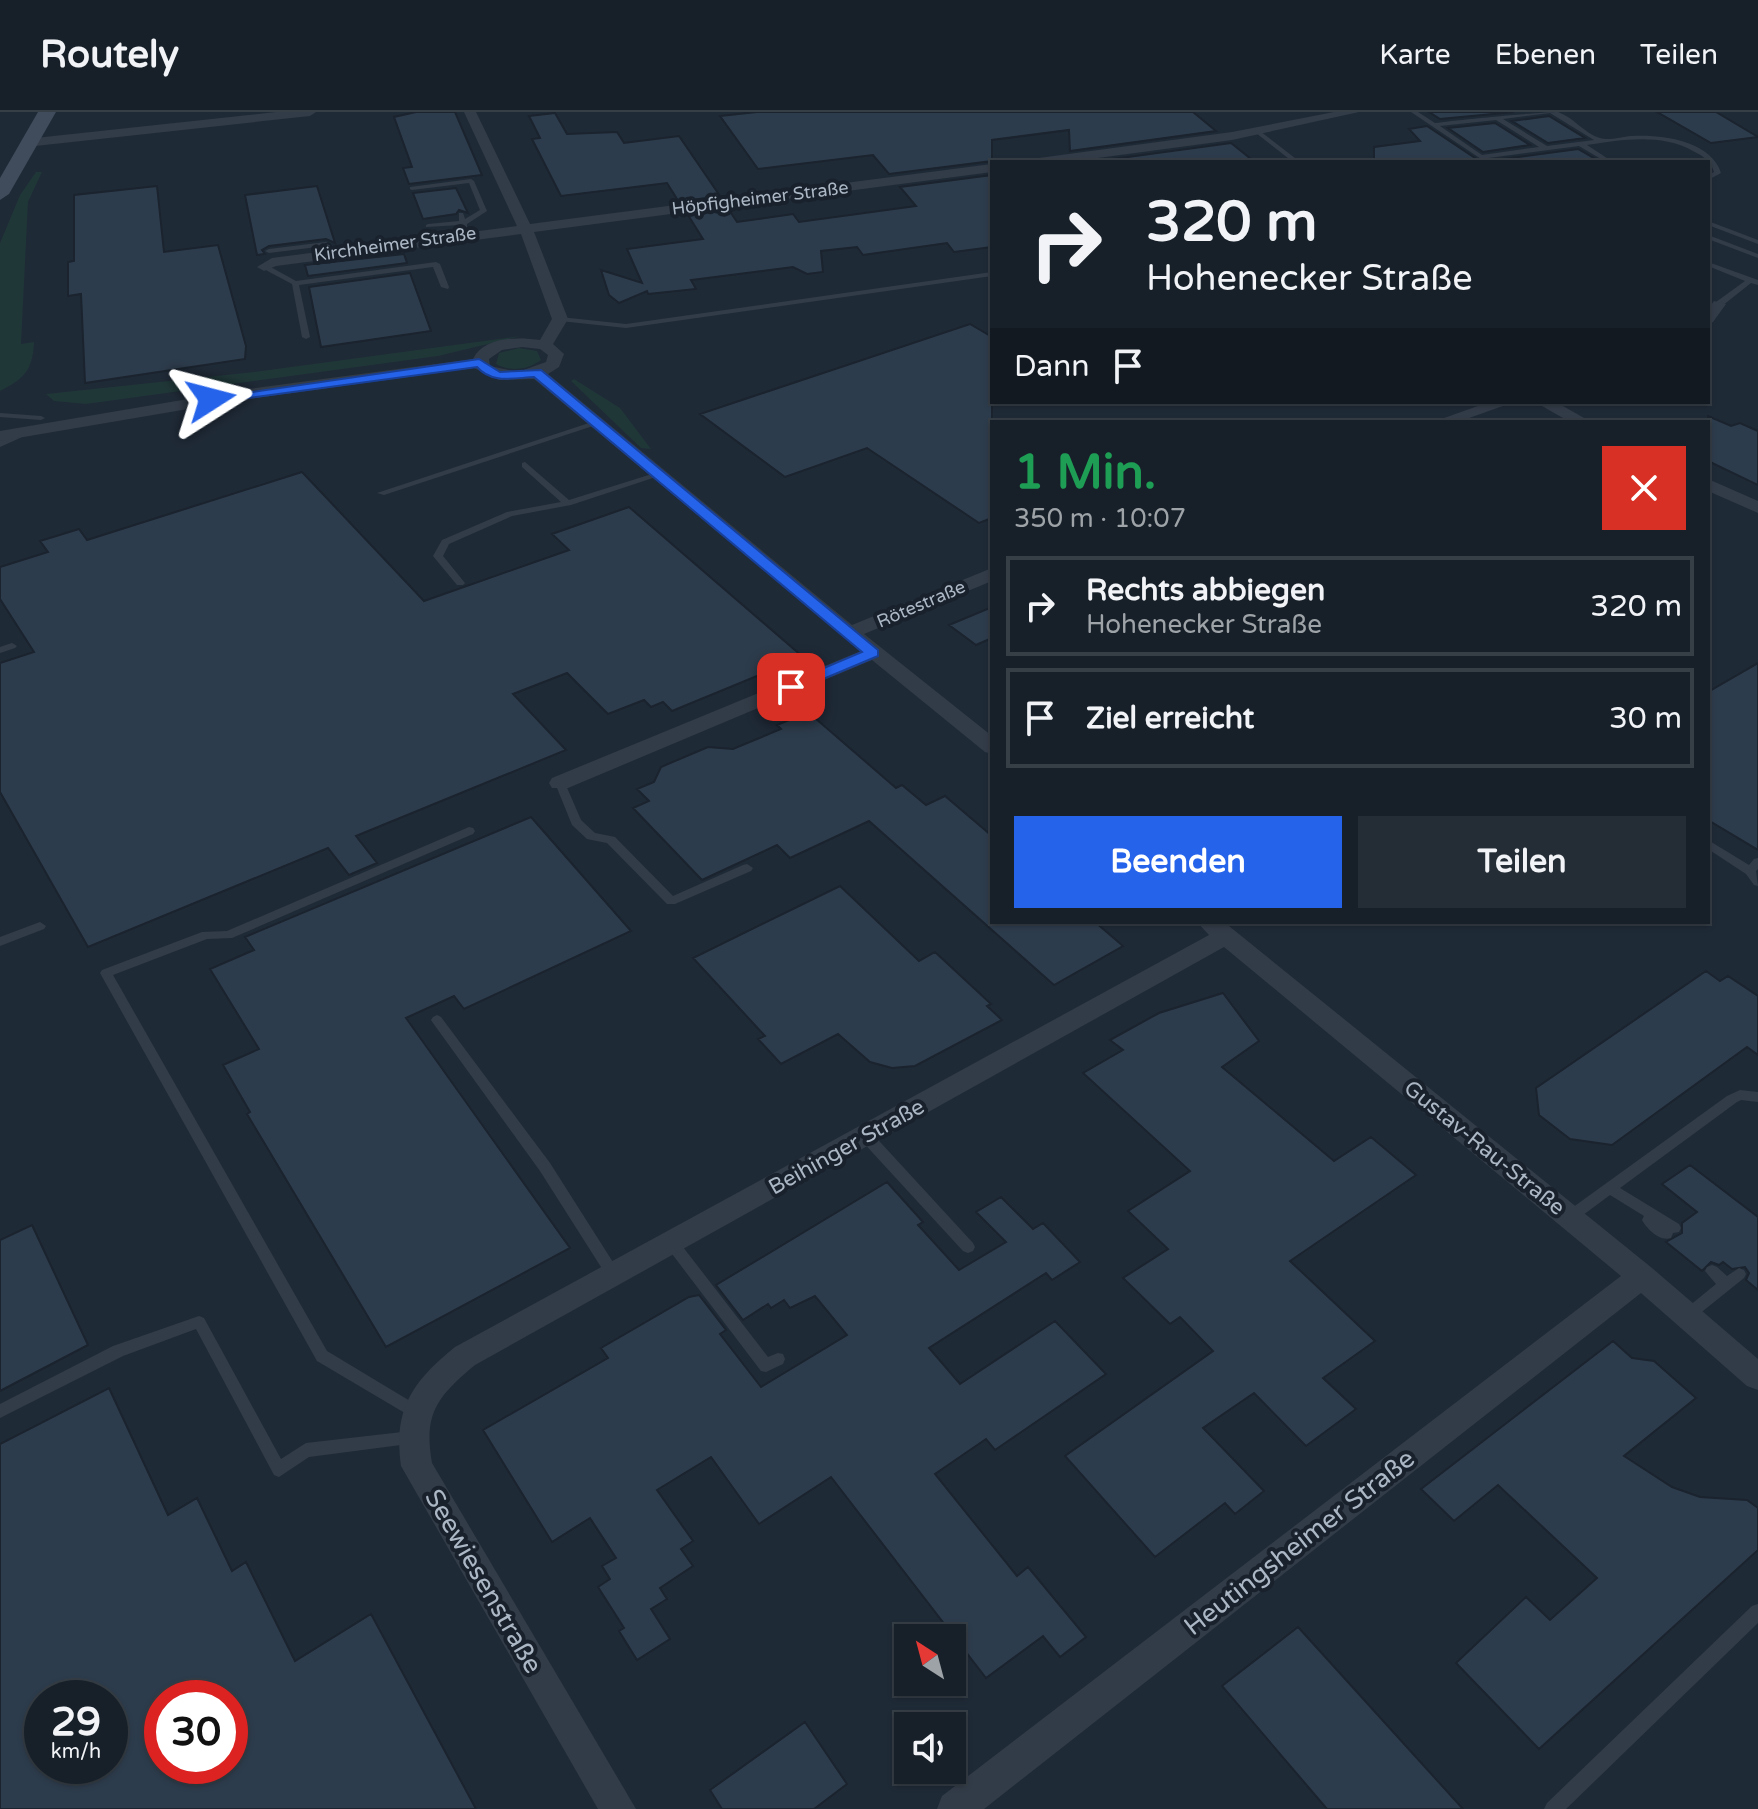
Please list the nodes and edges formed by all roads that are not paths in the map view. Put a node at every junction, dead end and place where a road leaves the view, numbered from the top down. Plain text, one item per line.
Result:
1 (46, 112) edge
2 (310, 112) edge
3 (470, 112) edge
4 (1353, 112) edge
5 (1414, 112) edge
6 (1551, 112) edge
7 (1497, 118) junction
8 (1436, 125) junction
9 (1258, 132) junction
10 (116, 133) junction
11 (1600, 141) junction
12 (26, 143) junction
13 (1581, 144) junction
14 (1545, 148) junction
15 (1054, 160) edge
16 (1294, 160) edge
17 (1607, 160) edge
18 (1710, 160) edge
19 (1710, 160) edge
20 (990, 168) edge
21 (1710, 177) edge
22 (412, 188) dead end
23 (0, 192) edge
24 (463, 224) junction
25 (1710, 224) edge
26 (428, 226) dead end
27 (528, 227) junction
28 (1710, 238) edge
29 (1758, 242) edge
30 (269, 251) dead end
31 (338, 252) junction
32 (1758, 256) edge
33 (1710, 265) edge
34 (264, 267) joint
35 (990, 274) edge
36 (1754, 282) edge
37 (295, 283) junction
38 (445, 287) dead end
39 (1719, 304) joint
40 (1710, 316) edge
41 (560, 319) junction
42 (306, 337) dead end
43 (545, 345) junction
44 (479, 363) junction
45 (537, 373) junction
46 (1500, 404) edge
47 (1547, 404) edge
48 (0, 415) edge
49 (1448, 420) edge
50 (1579, 420) edge
51 (598, 423) junction
52 (0, 424) edge
53 (38, 424) junction
54 (0, 436) edge
55 (0, 444) edge
56 (525, 465) dead end
57 (658, 475) junction
58 (1710, 485) edge
59 (381, 493) dead end
60 (568, 503) junction
61 (1758, 508) edge
62 (990, 575) edge
63 (460, 583) dead end
64 (849, 633) junction
65 (12, 646) dead end
66 (0, 650) edge
67 (873, 653) junction
68 (990, 745) edge
69 (560, 783) joint
70 (469, 831) dead end
71 (1710, 845) edge
72 (1754, 866) edge
73 (747, 868) dead end
74 (1758, 882) edge
75 (40, 926) dead end
76 (1218, 929) edge
77 (0, 942) edge
78 (437, 1020) dead end
79 (1758, 1097) edge
80 (865, 1135) junction
81 (1609, 1188) junction
82 (1570, 1217) junction
83 (1670, 1231) dead end
84 (671, 1242) junction
85 (968, 1247) dead end
86 (1715, 1268) dead end
87 (613, 1274) junction
88 (1642, 1276) junction
89 (1688, 1315) junction
90 (778, 1359) dead end
91 (1758, 1377) edge
92 (0, 1411) edge
93 (413, 1425) junction
94 (1758, 1612) edge
95 (618, 1809) edge
96 (955, 1809) edge
97 (1553, 1809) edge

1 - 10 street
1 - 12 main road
2 - 10 street
3 - 27 street
4 - 9 street
5 - 8 lane
6 - 7 lane
6 - 11 lane
7 - 8 lane
7 - 14 lane
8 - 14 lane
9 - 15 street
9 - 16 lane
10 - 12 street
11 - 13 lane
11 - 19 lane
12 - 23 main road
13 - 14 lane
13 - 17 lane
18 - 21 lane
20 - 27 street, Höpfigheimer Straße
22 - 24 lane
24 - 26 lane
24 - 27 street, Kirchheimer Straße
24 - 31 street, Kirchheimer Straße
25 - 29 lane
27 - 41 street
28 - 32 lane
30 - 31 lane
31 - 34 street, Kirchheimer Straße
33 - 36 lane
34 - 37 lane
35 - 41 lane
36 - 39 lane
37 - 38 lane
37 - 42 lane
39 - 40 street
41 - 43 street
43 - 44 street
43 - 45 street
44 - 45 street
44 - 53 street
45 - 51 street
46 - 49 street
47 - 50 street
48 - 53 lane
51 - 57 street
51 - 59 lane
52 - 53 street
53 - 54 street
53 - 55 lane
56 - 60 lane
57 - 60 lane
57 - 64 street
58 - 61 street
60 - 63 lane
62 - 64 street, Rötestraße
64 - 67 street
65 - 66 lane
67 - 68 street
67 - 69 street
69 - 73 lane
70 - 93 lane
71 - 72 lane
72 - 74 lane
75 - 77 lane
76 - 80 street, Beihinger Straße
76 - 82 street, Gustav-Rau-Straße
78 - 87 lane
79 - 81 lane
80 - 84 street, Beihinger Straße
80 - 85 lane
81 - 82 lane
81 - 83 lane
82 - 88 street, Gustav-Rau-Straße
84 - 87 street, Beihinger Straße
84 - 90 lane
86 - 89 lane
87 - 93 street, Beihinger Straße
88 - 89 street, Gustav-Rau-Straße
88 - 96 street, Heutingsheimer Straße
89 - 91 street, Gustav-Rau-Straße
92 - 93 lane
93 - 95 street, Seewiesenstraße
94 - 97 lane

